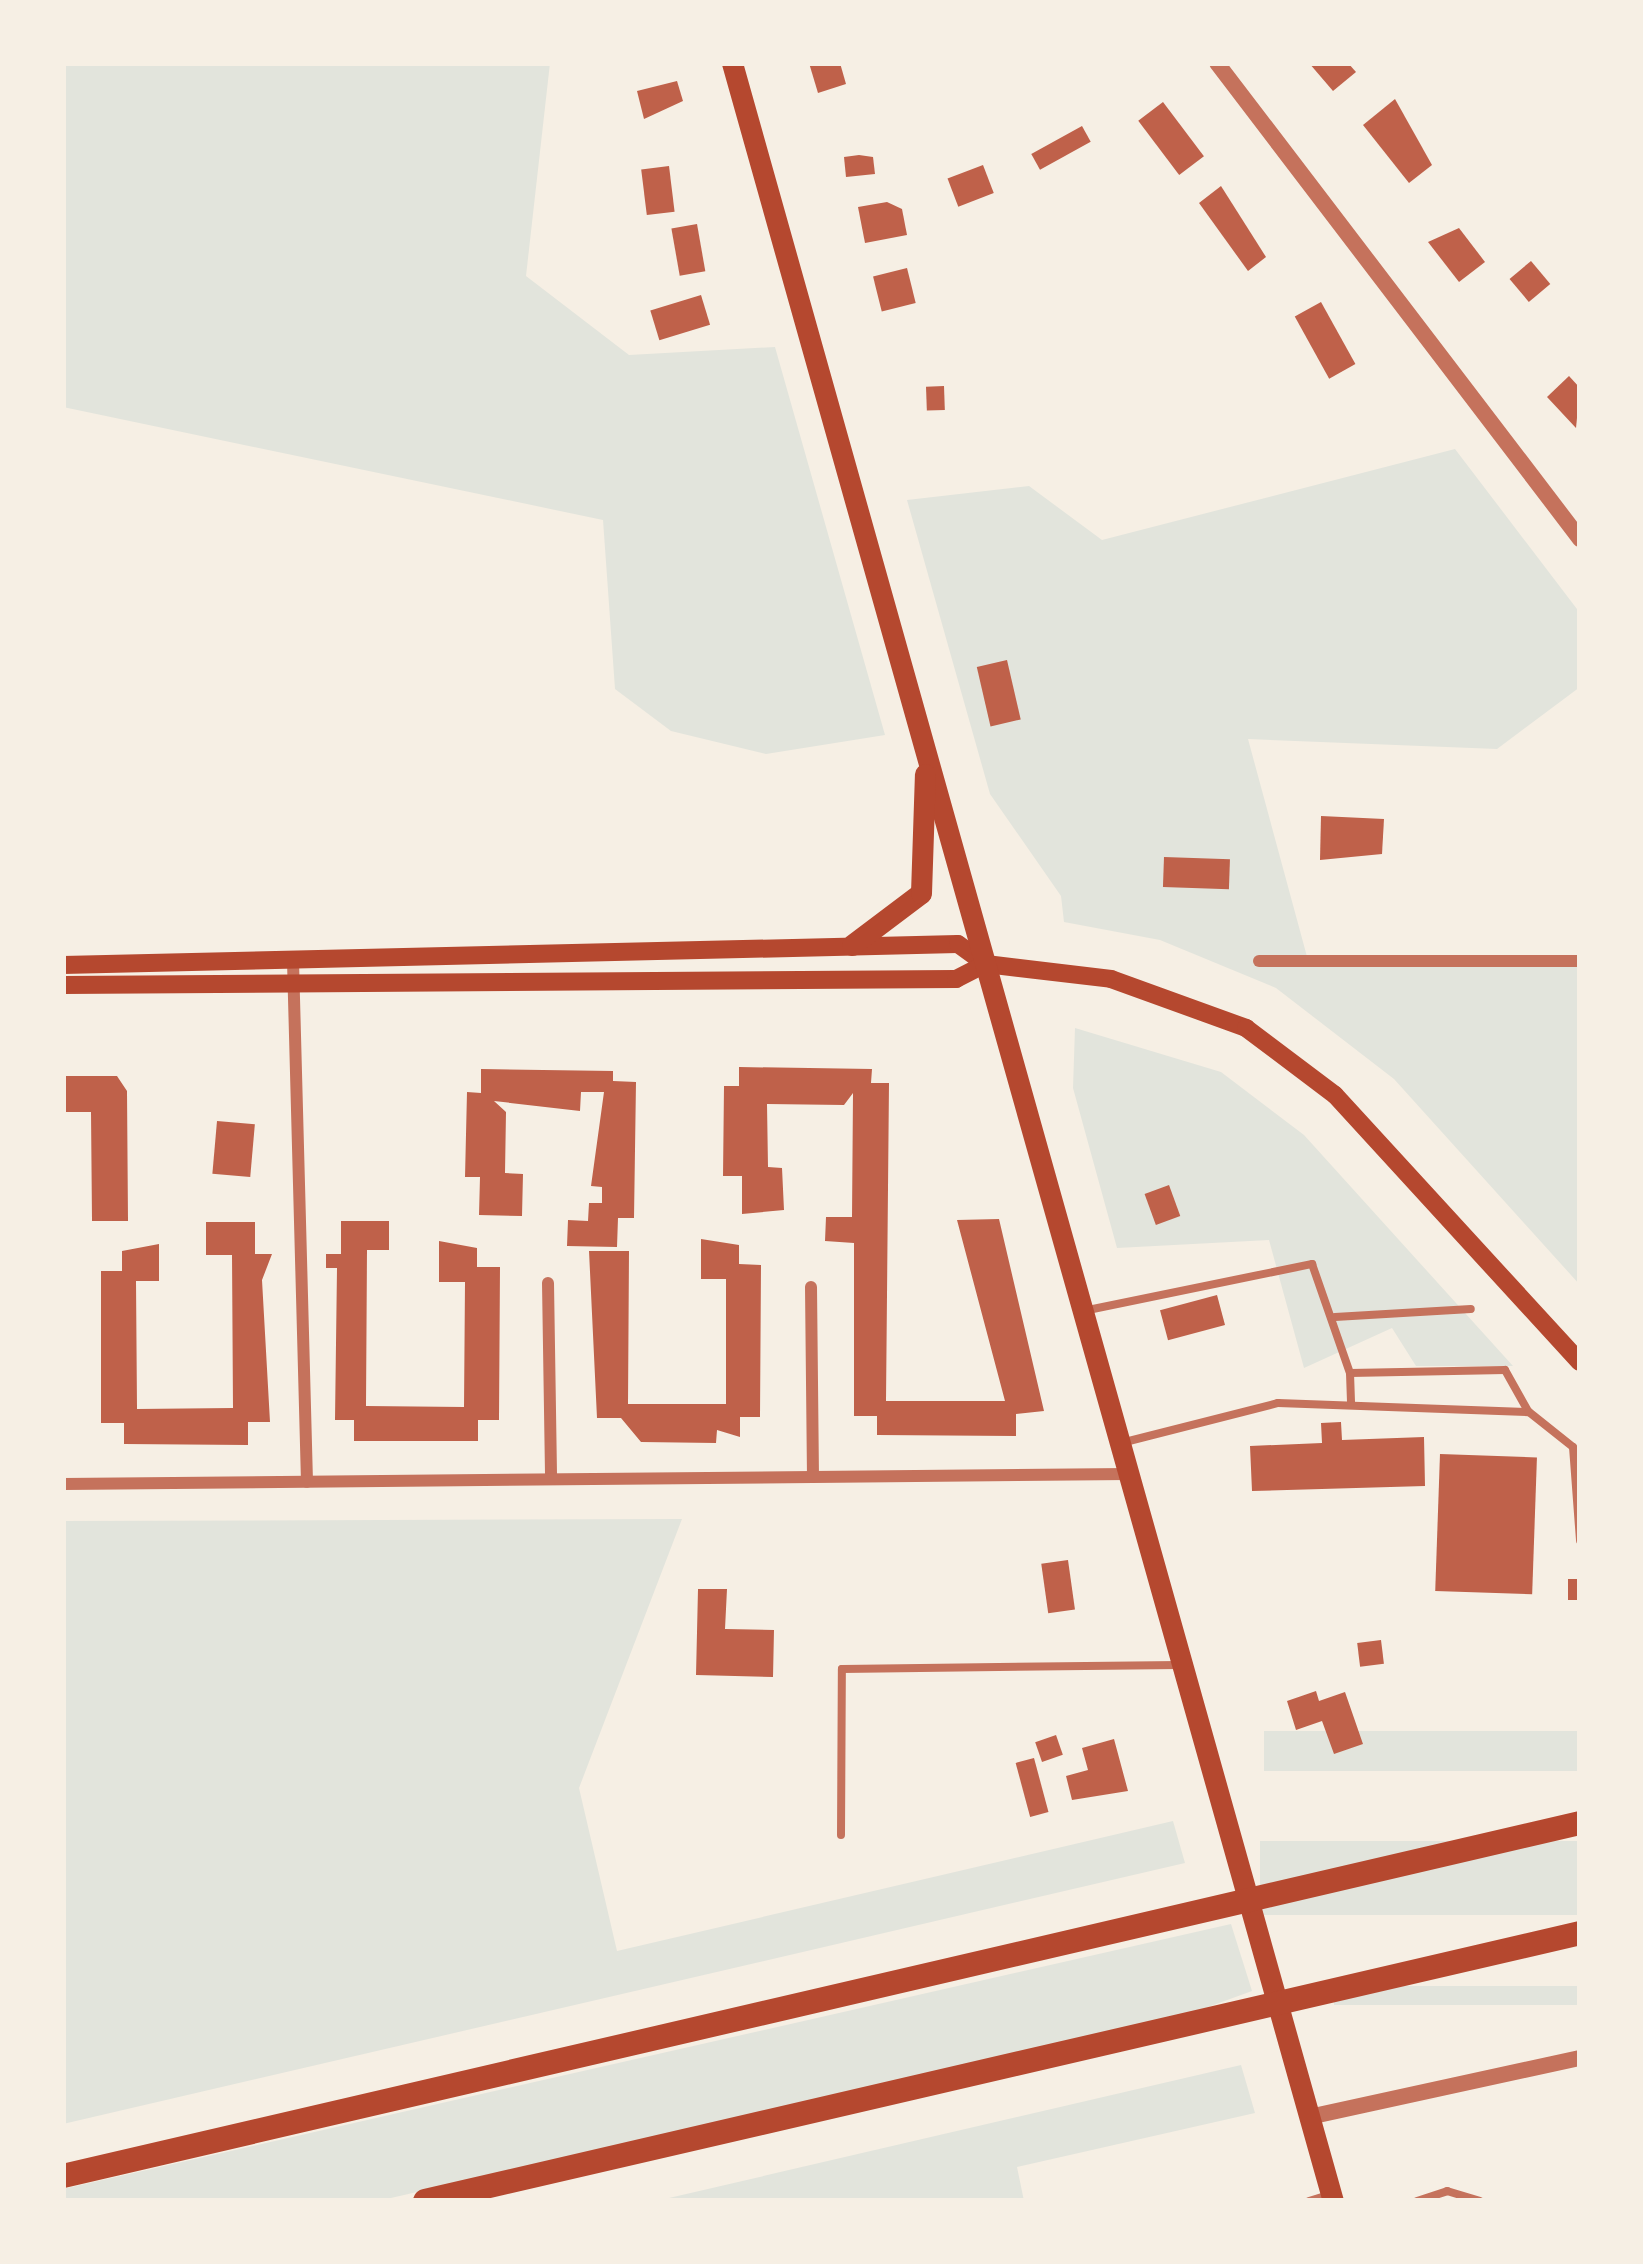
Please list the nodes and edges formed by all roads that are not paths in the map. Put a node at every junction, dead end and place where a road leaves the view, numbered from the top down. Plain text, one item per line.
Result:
1 (732, 63) edge
2 (1217, 63) edge
3 (1580, 539) edge
4 (926, 749) junction
5 (852, 945) junction
6 (1259, 961) dead end
7 (1580, 961) edge
8 (986, 964) junction
9 (63, 965) edge
10 (293, 971) junction
11 (63, 985) edge
12 (548, 1283) dead end
13 (811, 1286) dead end
14 (1471, 1309) dead end
15 (1083, 1312) junction
16 (1334, 1317) junction
17 (1580, 1362) edge
18 (1350, 1373) junction
19 (1351, 1402) junction
20 (1528, 1412) junction
21 (1120, 1444) junction
22 (1577, 1450) edge
23 (1128, 1474) junction
24 (813, 1475) junction
25 (551, 1479) junction
26 (308, 1481) junction
27 (63, 1484) edge
28 (1580, 1540) edge
29 (1181, 1665) junction
30 (1580, 1823) edge
31 (841, 1835) dead end
32 (1580, 1933) edge
33 (1580, 2058) edge
34 (1309, 2117) junction
35 (63, 2176) edge
36 (1324, 2199) edge
37 (425, 2201) edge
38 (1417, 2201) edge
39 (1479, 2201) edge

1 - 4 main road
2 - 3 street
4 - 5 main road
4 - 8 main road
5 - 8 main road
5 - 10 main road
6 - 7 street
8 - 10 main road
8 - 15 main road
8 - 17 main road
9 - 10 main road
10 - 11 main road
10 - 26 street
12 - 25 street
13 - 24 street
14 - 16 lane
15 - 16 lane
15 - 21 main road
16 - 18 lane
18 - 19 lane
18 - 20 lane
19 - 20 lane
19 - 21 lane
20 - 22 lane
21 - 23 main road
22 - 28 lane
23 - 24 street
23 - 29 main road
24 - 25 street
25 - 26 street
26 - 27 street
29 - 31 lane
29 - 34 main road
30 - 35 highway
32 - 37 highway
33 - 34 street
34 - 36 main road
38 - 39 lane

